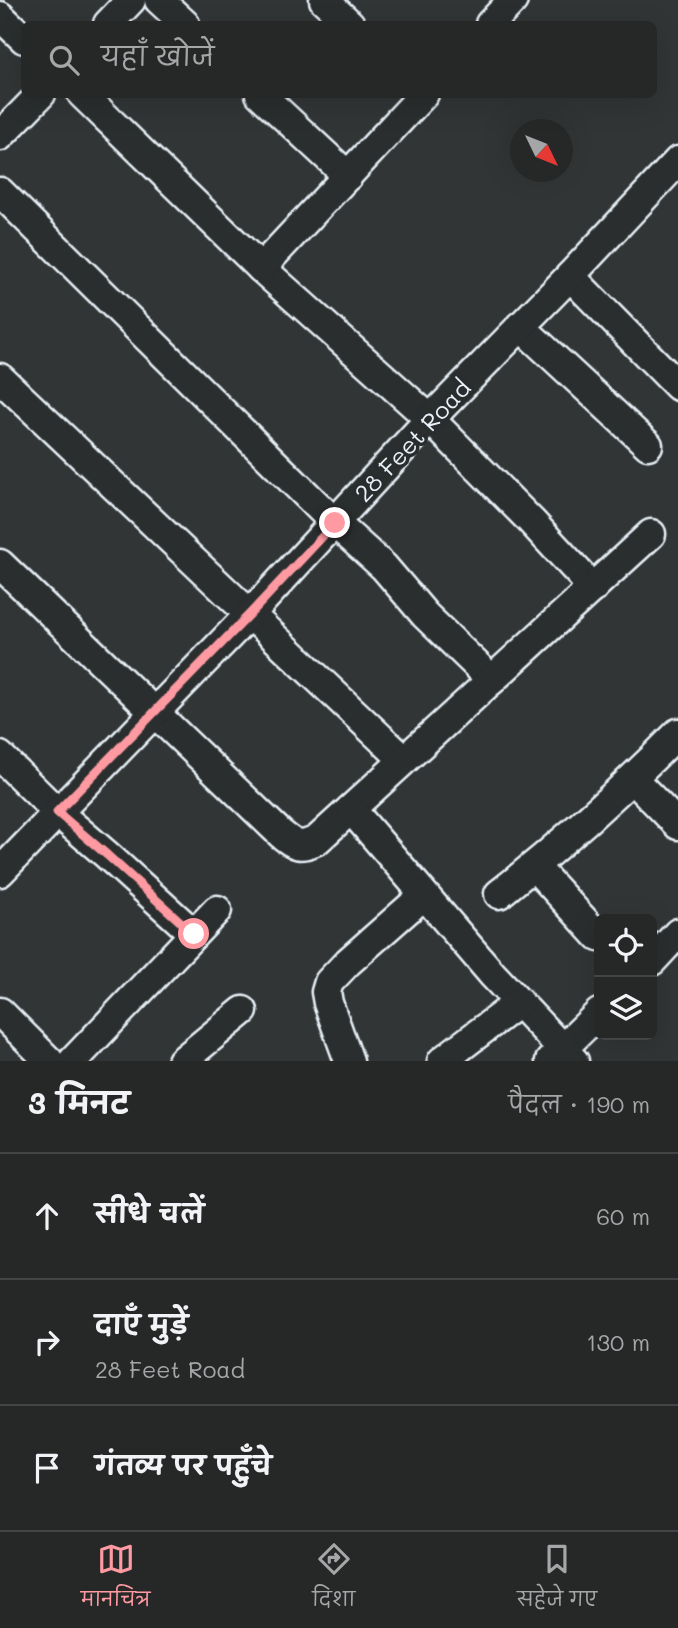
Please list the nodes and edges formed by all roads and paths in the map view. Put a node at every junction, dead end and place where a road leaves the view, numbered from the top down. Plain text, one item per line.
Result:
1 (131, 0) edge
2 (159, 0) edge
3 (324, 0) edge
4 (0, 16) edge
5 (111, 21) edge
6 (182, 21) edge
7 (347, 21) edge
8 (21, 36) edge
9 (37, 98) edge
10 (86, 98) edge
11 (264, 98) edge
12 (420, 98) edge
13 (0, 136) edge
14 (677, 165) edge
15 (348, 176) junction
16 (0, 191) edge
17 (261, 268) junction
18 (570, 276) junction
19 (520, 326) junction
20 (0, 378) edge
21 (678, 386) edge
22 (430, 419) junction
23 (648, 446) dead end
24 (335, 523) junction
25 (651, 534) dead end
26 (0, 564) edge
27 (593, 587) junction
28 (250, 614) junction
29 (492, 680) junction
30 (155, 712) junction
31 (678, 733) edge
32 (0, 756) edge
33 (404, 760) junction
34 (633, 779) junction
35 (351, 809) junction
36 (57, 812) junction
37 (678, 825) edge
38 (534, 866) junction
39 (0, 872) edge
40 (499, 894) dead end
41 (424, 895) junction
42 (217, 910) dead end
43 (594, 932) edge
44 (678, 933) edge
45 (194, 934) junction
46 (657, 956) edge
47 (518, 1003) junction
48 (0, 1012) edge
49 (243, 1012) dead end
50 (594, 1019) edge
51 (562, 1057) edge
52 (49, 1061) edge
53 (73, 1061) edge
54 (181, 1061) edge
55 (349, 1061) edge
56 (442, 1061) edge

1 - 5 street
2 - 6 street
3 - 7 street
4 - 8 street
9 - 13 street
10 - 17 street
11 - 15 street
12 - 15 street
14 - 18 street, 28 Feet Road
15 - 17 street
16 - 24 street
17 - 22 street
18 - 19 street, 28 Feet Road
18 - 21 street
19 - 22 street, 28 Feet Road
19 - 23 street
20 - 28 street
22 - 24 street, 28 Feet Road
22 - 27 street
24 - 28 street, 28 Feet Road
24 - 29 street
25 - 27 street
26 - 30 street
27 - 29 street
28 - 30 street, 28 Feet Road
28 - 33 street
29 - 33 street
30 - 35 street
30 - 36 street, 28 Feet Road
31 - 34 street
32 - 36 street
33 - 35 street
34 - 37 street
34 - 38 street
35 - 41 street
36 - 39 street, 28 Feet Road
36 - 45 street
38 - 40 street
38 - 43 street
41 - 47 street
41 - 55 street
42 - 45 street
44 - 46 street
45 - 53 street
47 - 51 street
47 - 56 street
48 - 52 street
49 - 54 street
50 - 51 street

